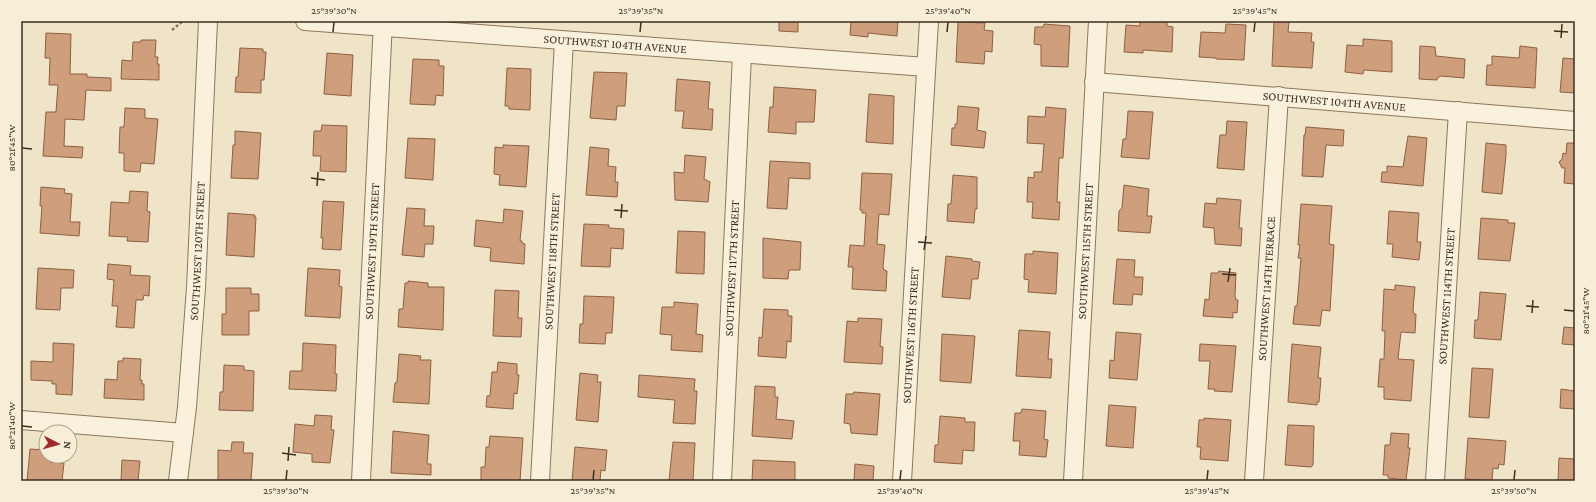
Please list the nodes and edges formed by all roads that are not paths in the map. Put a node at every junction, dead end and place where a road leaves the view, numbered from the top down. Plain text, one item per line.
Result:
1 (208, 21) edge
2 (305, 21) edge
3 (929, 21) edge
4 (1098, 21) edge
5 (383, 24) edge
6 (564, 41) junction
7 (742, 54) junction
8 (926, 68) junction
9 (1094, 82) junction
10 (1279, 96) junction
11 (1458, 111) junction
12 (1575, 121) edge
13 (21, 420) edge
14 (184, 433) junction
15 (178, 481) edge
16 (361, 481) edge
17 (540, 481) edge
18 (722, 481) edge
19 (902, 481) edge
20 (1072, 481) edge
21 (1254, 481) edge
22 (1435, 481) edge

1 - 14 street, SOUTHWEST 120TH STREET
2 - 5 street, SOUTHWEST 104TH AVENUE
3 - 8 street, SOUTHWEST 116TH STREET
4 - 9 street, SOUTHWEST 115TH STREET
5 - 6 street, SOUTHWEST 104TH AVENUE
5 - 16 street, SOUTHWEST 119TH STREET
6 - 7 street, SOUTHWEST 104TH AVENUE
6 - 17 street, SOUTHWEST 118TH STREET
7 - 8 street, SOUTHWEST 104TH AVENUE
7 - 18 street, SOUTHWEST 117TH STREET
8 - 19 street, SOUTHWEST 116TH STREET
9 - 10 street, SOUTHWEST 104TH AVENUE
9 - 20 street, SOUTHWEST 115TH STREET
10 - 11 street, SOUTHWEST 104TH AVENUE
10 - 21 street, SOUTHWEST 114TH TERRACE
11 - 12 street, SOUTHWEST 104TH AVENUE
11 - 22 street, SOUTHWEST 114TH STREET
13 - 14 street
14 - 15 street, SOUTHWEST 120TH STREET

